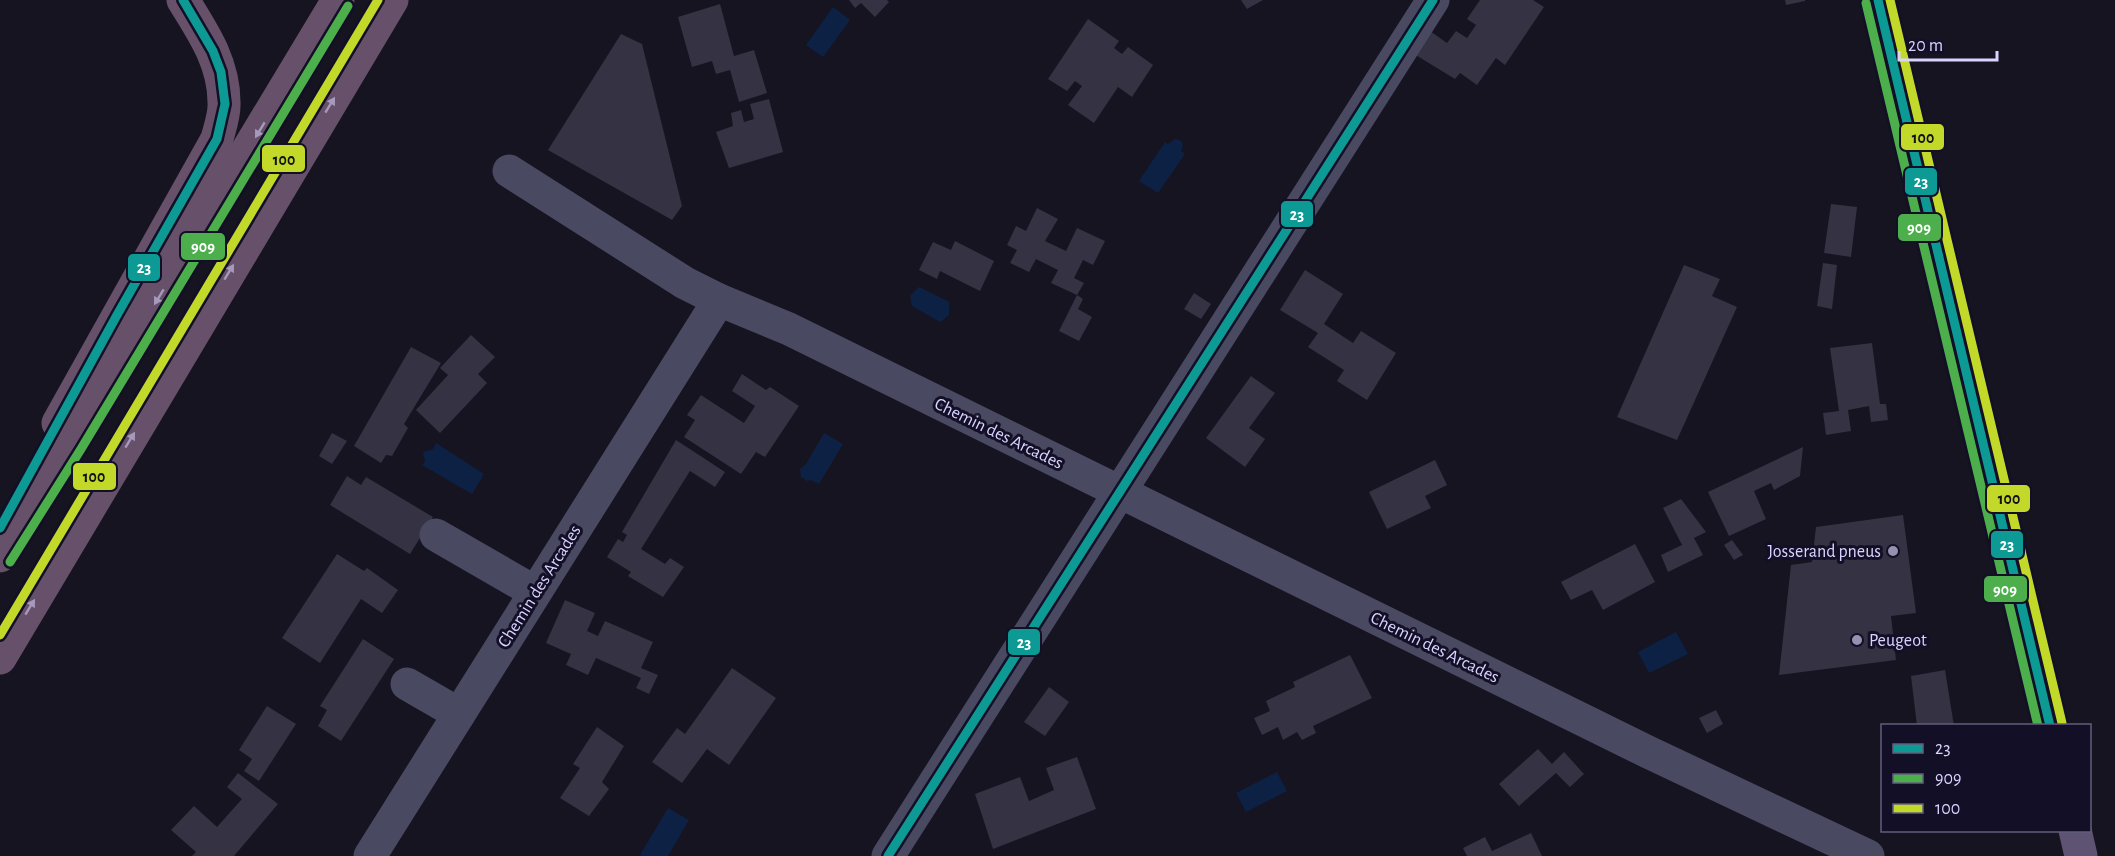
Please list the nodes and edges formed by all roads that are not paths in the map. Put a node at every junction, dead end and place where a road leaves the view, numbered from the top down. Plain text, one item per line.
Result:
1 (183, 0) edge
2 (338, 0) edge
3 (392, 0) edge
4 (1433, 0) edge
5 (1878, 0) edge
6 (509, 171) dead end
7 (719, 300) junction
8 (1121, 493) junction
9 (0, 528) edge
10 (436, 535) dead end
11 (0, 556) edge
12 (535, 592) junction
13 (0, 658) edge
14 (407, 684) dead end
15 (459, 714) junction
16 (2050, 724) edge
17 (2075, 832) edge
18 (370, 856) edge
19 (888, 856) edge
20 (1868, 856) edge
21 (2081, 856) edge

1 - 9 highway
2 -> 11 highway
13 -> 3 highway
4 - 8 street
5 - 16 main road
6 - 7 street
7 - 8 street, Chemin des Arcades
7 - 12 street, Chemin des Arcades
8 - 19 street
8 - 20 street, Chemin des Arcades
10 - 12 street
12 - 15 street, Chemin des Arcades
14 - 15 street
15 - 18 street, Chemin des Arcades
17 - 21 main road

